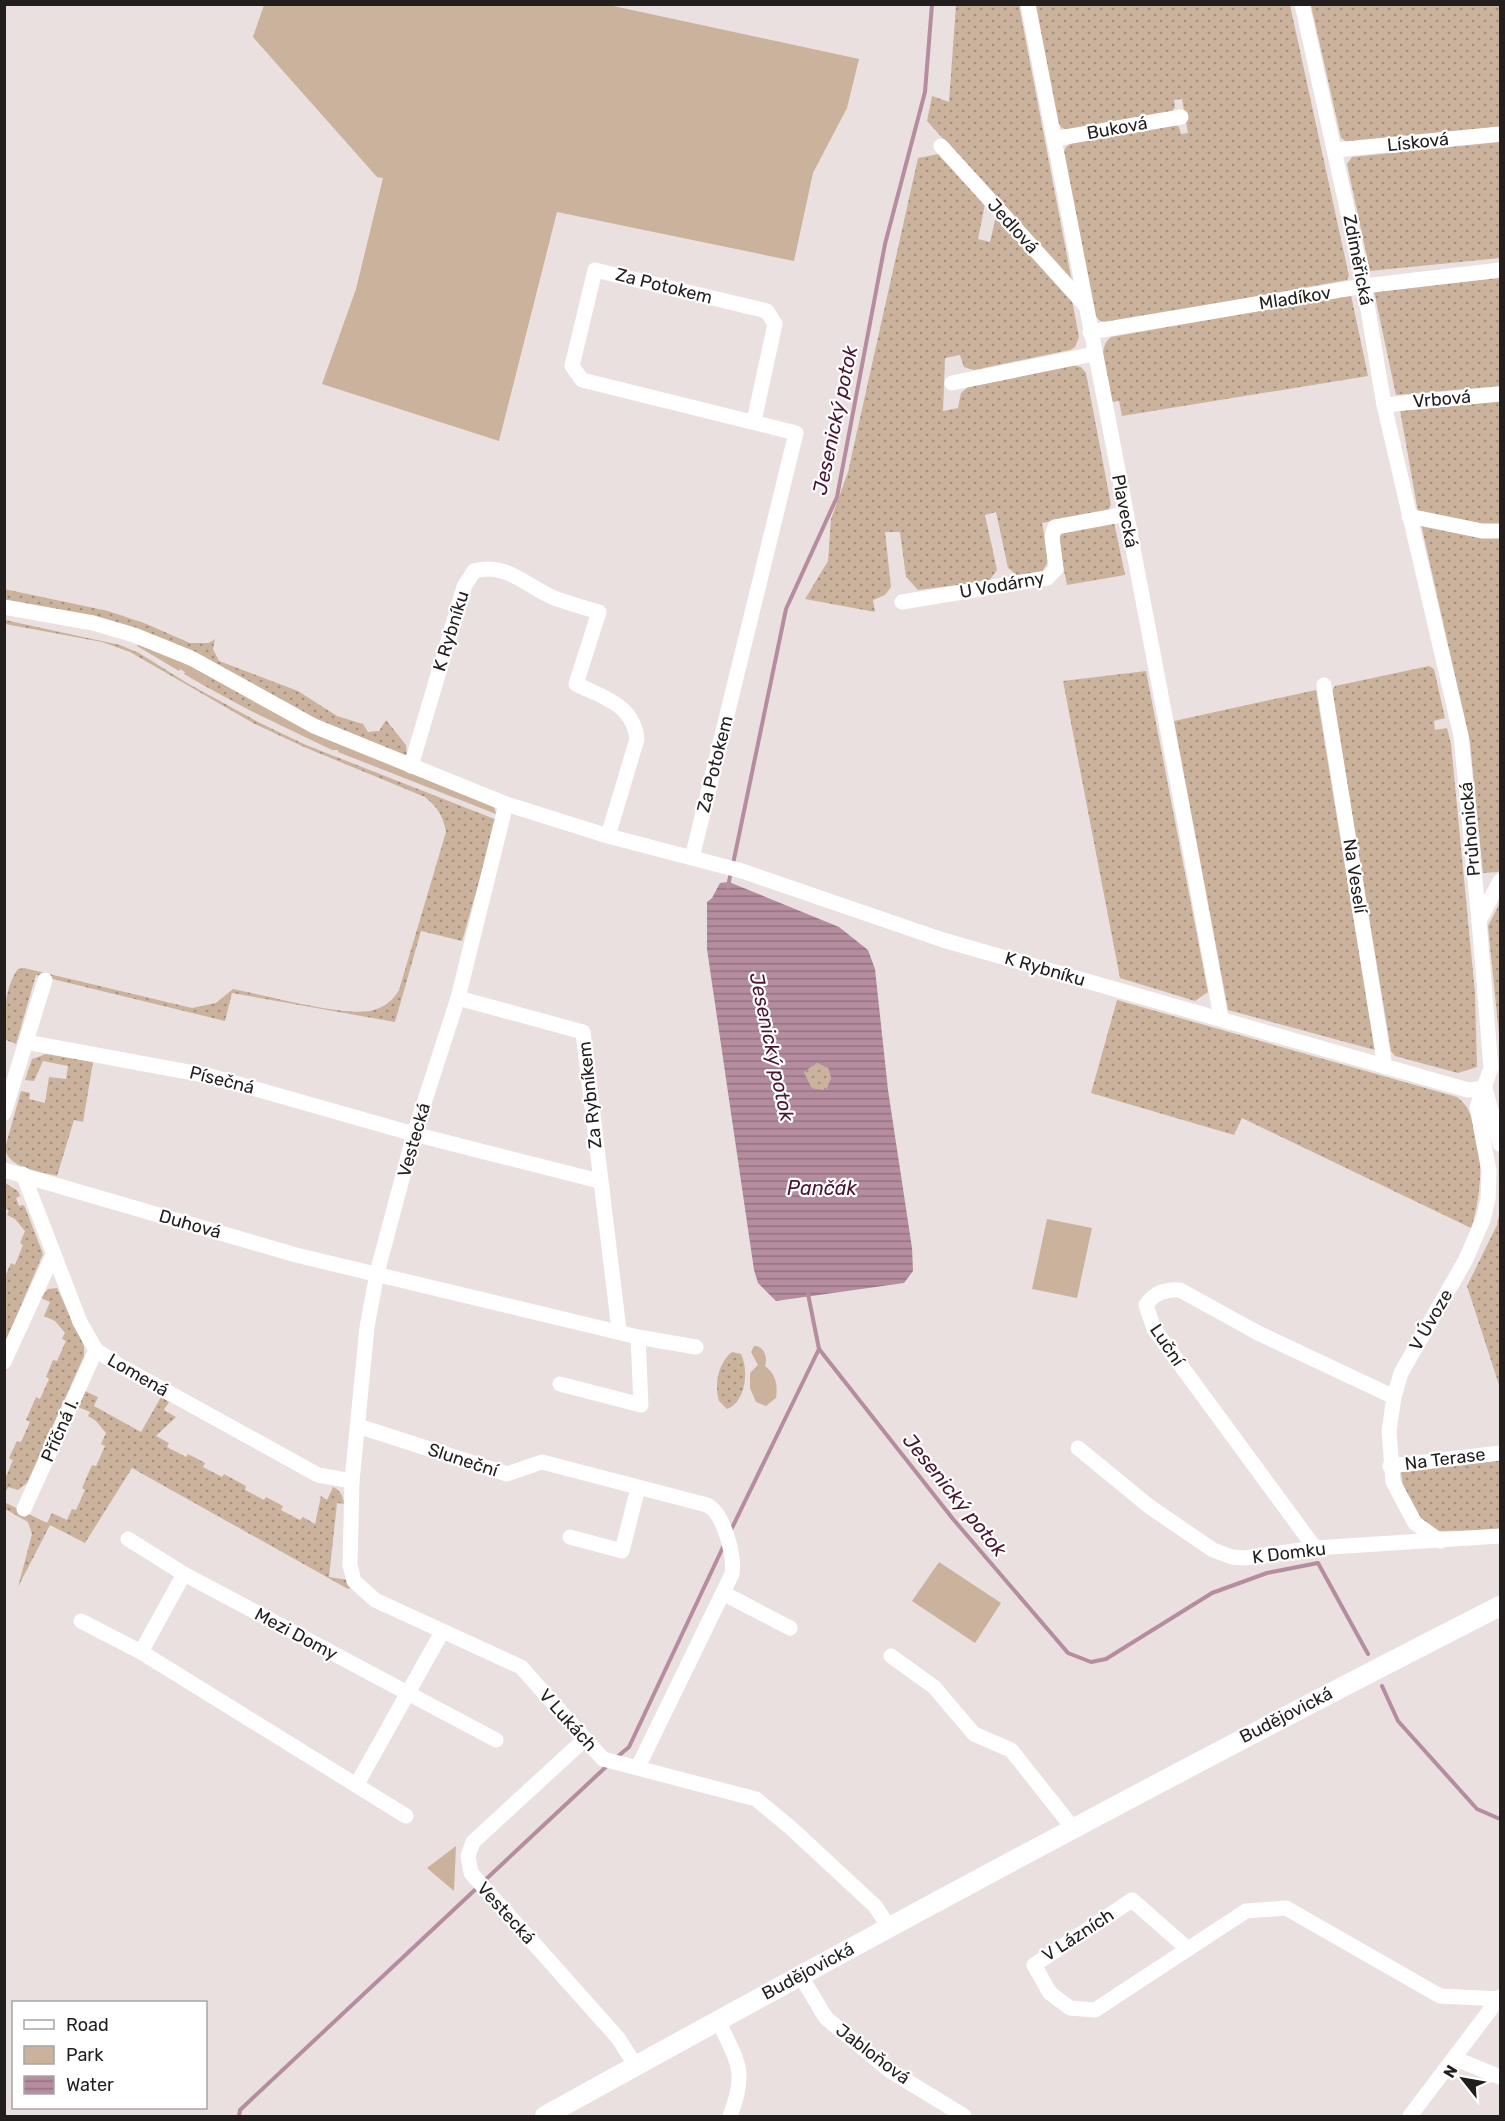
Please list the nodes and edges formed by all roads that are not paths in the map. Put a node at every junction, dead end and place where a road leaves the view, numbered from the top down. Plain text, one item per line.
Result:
1 (1028, 4) edge
2 (1302, 4) edge
3 (1181, 117) dead end
4 (1500, 134) edge
5 (1054, 139) junction
6 (941, 146) dead end
7 (1335, 150) junction
8 (1500, 270) edge
9 (1364, 286) junction
10 (1085, 305) junction
11 (1090, 332) junction
12 (1094, 354) junction
13 (952, 383) dead end
14 (1500, 394) edge
15 (1384, 405) junction
16 (754, 421) junction
17 (1126, 514) junction
18 (1409, 516) junction
19 (1500, 531) edge
20 (902, 602) dead end
21 (4, 607) edge
22 (1324, 685) dead end
23 (411, 766) junction
24 (506, 804) junction
25 (608, 836) junction
26 (692, 858) junction
27 (1500, 881) edge
28 (1479, 921) junction
29 (45, 980) dead end
30 (458, 998) junction
31 (1221, 1018) junction
32 (26, 1042) junction
33 (1385, 1066) junction
34 (1496, 1069) edge
35 (1485, 1088) junction
36 (4, 1113) edge
37 (414, 1134) junction
38 (1500, 1144) edge
39 (4, 1170) edge
40 (23, 1174) junction
41 (599, 1181) junction
42 (53, 1255) junction
43 (377, 1273) junction
44 (619, 1330) junction
45 (638, 1337) junction
46 (696, 1347) dead end
47 (96, 1350) junction
48 (4, 1362) edge
49 (560, 1384) dead end
50 (1394, 1397) junction
51 (358, 1426) junction
52 (1078, 1448) dead end
53 (1500, 1453) edge
54 (1390, 1466) junction
55 (352, 1481) junction
56 (638, 1488) junction
57 (24, 1509) dead end
58 (1500, 1536) edge
59 (570, 1537) dead end
60 (128, 1539) dead end
61 (1440, 1541) junction
62 (1315, 1548) junction
63 (184, 1574) junction
64 (723, 1593) junction
65 (1500, 1606) edge
66 (81, 1621) dead end
67 (790, 1628) dead end
68 (442, 1632) junction
69 (141, 1652) junction
70 (891, 1656) dead end
71 (408, 1693) junction
72 (585, 1739) junction
73 (496, 1740) dead end
74 (638, 1767) junction
75 (357, 1784) junction
76 (406, 1816) dead end
77 (1073, 1828) junction
78 (889, 1927) junction
79 (1188, 1950) junction
80 (800, 1975) junction
81 (1500, 1998) edge
82 (718, 2020) junction
83 (1456, 2059) junction
84 (636, 2066) junction
85 (1500, 2078) edge
86 (545, 2116) edge
87 (730, 2116) edge
88 (964, 2116) edge
89 (1410, 2116) edge

1 - 5 street, Plavecká
2 - 7 street, Zdiměřická
3 - 5 street, Buková
4 - 7 street, Lísková
5 - 10 street, Plavecká
6 - 10 street, Jedlová
7 - 9 street, Zdiměřická
8 - 9 street, Mladíkov
9 - 11 street, Mladíkov
9 - 15 street, Zdiměřická
10 - 11 street, Plavecká
11 - 12 street, Plavecká
12 - 13 street
12 - 17 street, Plavecká
14 - 15 street, Vrbová
15 - 18 street, Zdiměřická
16 - 16 street, Za Potokem
16 - 26 street, Za Potokem
17 - 20 street, U Vodárny
17 - 31 street, Plavecká
18 - 19 street
18 - 28 street, Průhonická
21 - 23 street, K Rybníku
22 - 33 street, Na Veselí
23 - 24 street, K Rybníku
23 - 25 street, K Rybníku
24 - 25 street, K Rybníku
24 - 30 street, Vestecká
25 - 26 street, K Rybníku
26 - 31 street, K Rybníku
27 - 28 street
28 - 34 street, Průhonická
29 - 32 street
30 - 37 street, Vestecká
30 - 41 street, Za Rybníkem
31 - 33 street, K Rybníku
32 - 36 street
32 - 37 street, Písečná
33 - 35 street, K Rybníku
34 - 35 street, Průhonická
35 - 38 street
35 - 50 street, V Úvoze
37 - 41 street, Za Rybníkem
37 - 43 street, Vestecká
39 - 40 street, Duhová
40 - 42 street, Lomená
40 - 43 street, Duhová
41 - 44 street, Za Rybníkem
42 - 47 street, Lomená
42 - 48 street
43 - 44 street
43 - 51 street, Vestecká
44 - 45 street
45 - 46 street
45 - 49 street
47 - 55 street, Lomená
47 - 57 street, Příčná I.
50 - 54 street, V Úvoze
50 - 62 street, Luční
51 - 55 street, Vestecká
51 - 56 street, Sluneční
52 - 62 street, K Domku
53 - 54 street, Na Terase
54 - 61 street, V Úvoze
55 - 68 street, V Lukách
56 - 59 street
56 - 64 street, Sluneční
58 - 61 street, K Domku
60 - 63 street, Mezi Domy
61 - 62 street, K Domku
63 - 69 street
63 - 71 street, Mezi Domy
64 - 67 street
64 - 74 street, Sluneční
65 - 77 main road, Budějovická
66 - 69 street
68 - 71 street
68 - 72 street, V Lukách
69 - 75 street
70 - 77 street
71 - 73 street, Mezi Domy
71 - 75 street
72 - 74 street, V Lukách
72 - 84 street, Vestecká
74 - 78 street, V Lukách
75 - 76 street
77 - 78 main road, Budějovická
78 - 80 main road, Budějovická
79 - 79 street, V Lázních
79 - 81 street, V Lázních
80 - 82 main road, Budějovická
80 - 88 street, Jabloňová
81 - 83 street, V Lázních
82 - 84 main road, Budějovická
82 - 87 street
83 - 85 street
83 - 89 street, V Lázních
84 - 86 main road, Budějovická

